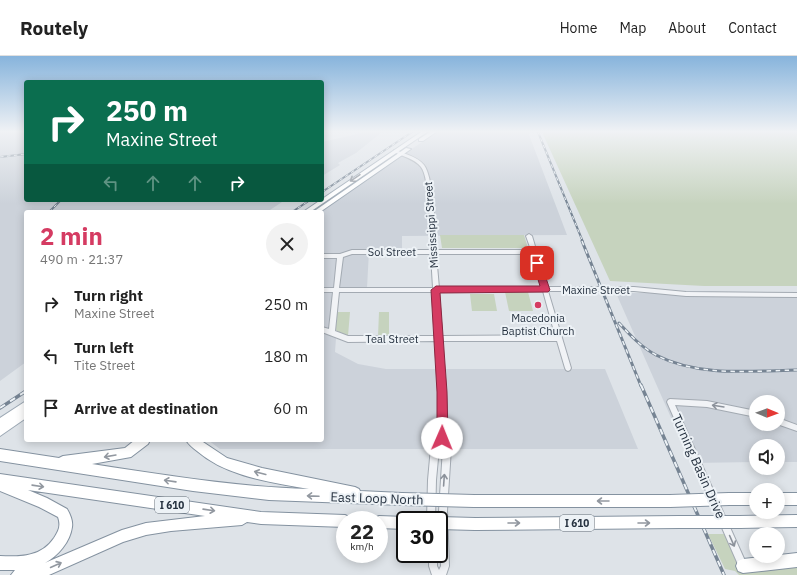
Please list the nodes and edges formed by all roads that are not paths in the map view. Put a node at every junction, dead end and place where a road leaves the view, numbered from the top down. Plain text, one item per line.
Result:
1 (392, 156) edge
2 (392, 156) edge
3 (407, 156) edge
4 (324, 200) edge
5 (321, 202) edge
6 (309, 210) edge
7 (319, 210) edge
8 (529, 236) dead end
9 (433, 252) junction
10 (534, 252) junction
11 (324, 256) edge
12 (340, 256) junction
13 (324, 290) edge
14 (337, 290) junction
15 (436, 290) junction
16 (545, 290) junction
17 (797, 295) edge
18 (324, 330) edge
19 (332, 332) junction
20 (440, 338) junction
21 (559, 338) junction
22 (568, 368) dead end
23 (24, 406) edge
24 (749, 413) edge
25 (24, 414) edge
26 (0, 423) edge
27 (785, 424) edge
28 (797, 428) edge
29 (0, 430) edge
30 (442, 438) junction
31 (141, 442) edge
32 (194, 442) edge
33 (0, 455) edge
34 (48, 463) junction
35 (0, 480) edge
36 (0, 485) edge
37 (380, 498) junction
38 (749, 499) edge
39 (785, 499) edge
40 (797, 499) edge
41 (432, 511) edge
42 (261, 518) junction
43 (336, 521) edge
44 (797, 521) edge
45 (448, 523) edge
46 (797, 560) edge
47 (0, 563) edge
48 (433, 563) edge
49 (743, 566) joint
50 (18, 575) edge
51 (437, 575) edge
52 (442, 575) edge

1 -> 4 main road
2 - 7 main road
3 - 9 street, Mississippi Street
5 -> 6 main road
8 - 10 street
9 - 10 street, Sol Street
9 - 12 street, Sol Street
9 - 15 street, Mississippi Street
10 - 16 street
11 - 12 street, Sol Street
12 - 14 street
13 - 14 street, Maxine Street
14 - 15 street, Maxine Street
14 - 19 street
15 - 16 street, Maxine Street
15 - 20 street, Mississippi Street
16 - 17 street, Maxine Street
16 - 21 street
18 - 19 street, Teal Street
19 - 20 street, Teal Street
20 - 21 street, Teal Street
20 - 30 street, Mississippi Street
21 - 22 street
23 - 26 main road
24 -> 49 street, Turning Basin Drive
25 - 29 main road
27 - 28 street
30 - 41 street, Mississippi Street
52 -> 30 street, Mississippi Street
31 -> 34 highway
37 -> 32 highway
33 - 34 highway, East Loop North / I 610
37 -> 34 highway, East Loop North / I 610
35 -> 42 highway, East Loop North / I 610
36 - 47 highway
38 -> 37 highway, East Loop North / I 610, bridge
39 - 40 highway
42 - 43 highway, East Loop North / I 610
50 -> 42 highway
45 -> 44 highway, I 610, bridge
46 - 49 highway
48 - 51 street

